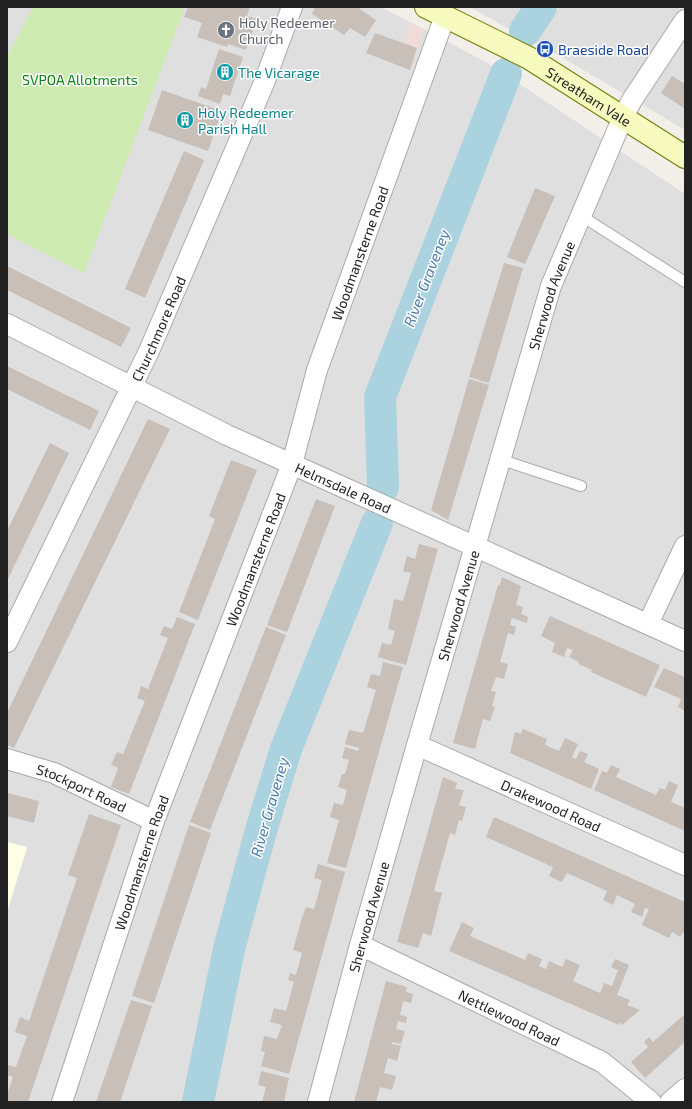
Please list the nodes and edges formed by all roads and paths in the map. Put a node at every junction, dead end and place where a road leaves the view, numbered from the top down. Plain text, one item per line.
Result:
1 (292, 7) edge
2 (435, 12) edge
3 (685, 20) edge
4 (623, 117) junction
5 (685, 157) edge
6 (580, 216) junction
7 (685, 282) edge
8 (7, 324) edge
9 (131, 386) junction
10 (499, 459) junction
11 (292, 464) junction
12 (581, 486) dead end
13 (685, 546) edge
14 (475, 547) junction
15 (648, 624) junction
16 (685, 641) edge
17 (7, 642) edge
18 (417, 745) junction
19 (7, 759) edge
20 (154, 821) junction
21 (685, 865) edge
22 (360, 945) junction
23 (685, 1089) edge
24 (62, 1102) edge
25 (318, 1102) edge
26 (651, 1102) edge
27 (670, 1102) edge

1 - 9 street, Churchmore Road
2 - 4 main road, Streatham Vale
2 - 11 street, Woodmansterne Road
3 - 4 street
4 - 5 main road, Streatham Vale
4 - 6 street, Sherwood Avenue
6 - 7 lane
6 - 10 street, Sherwood Avenue
8 - 9 street, Helmsdale Road
9 - 11 street, Helmsdale Road
9 - 17 street, Churchmore Road
10 - 12 lane
10 - 14 street, Sherwood Avenue
11 - 14 street, Helmsdale Road
11 - 20 street, Woodmansterne Road
13 - 15 street
14 - 15 street, Helmsdale Road
14 - 18 street, Sherwood Avenue
15 - 16 street, Helmsdale Road
18 - 21 street, Drakewood Road
18 - 22 street, Sherwood Avenue
19 - 20 street, Stockport Road
20 - 24 street, Woodmansterne Road
22 - 25 street, Sherwood Avenue
22 - 26 street, Nettlewood Road
23 - 27 street

